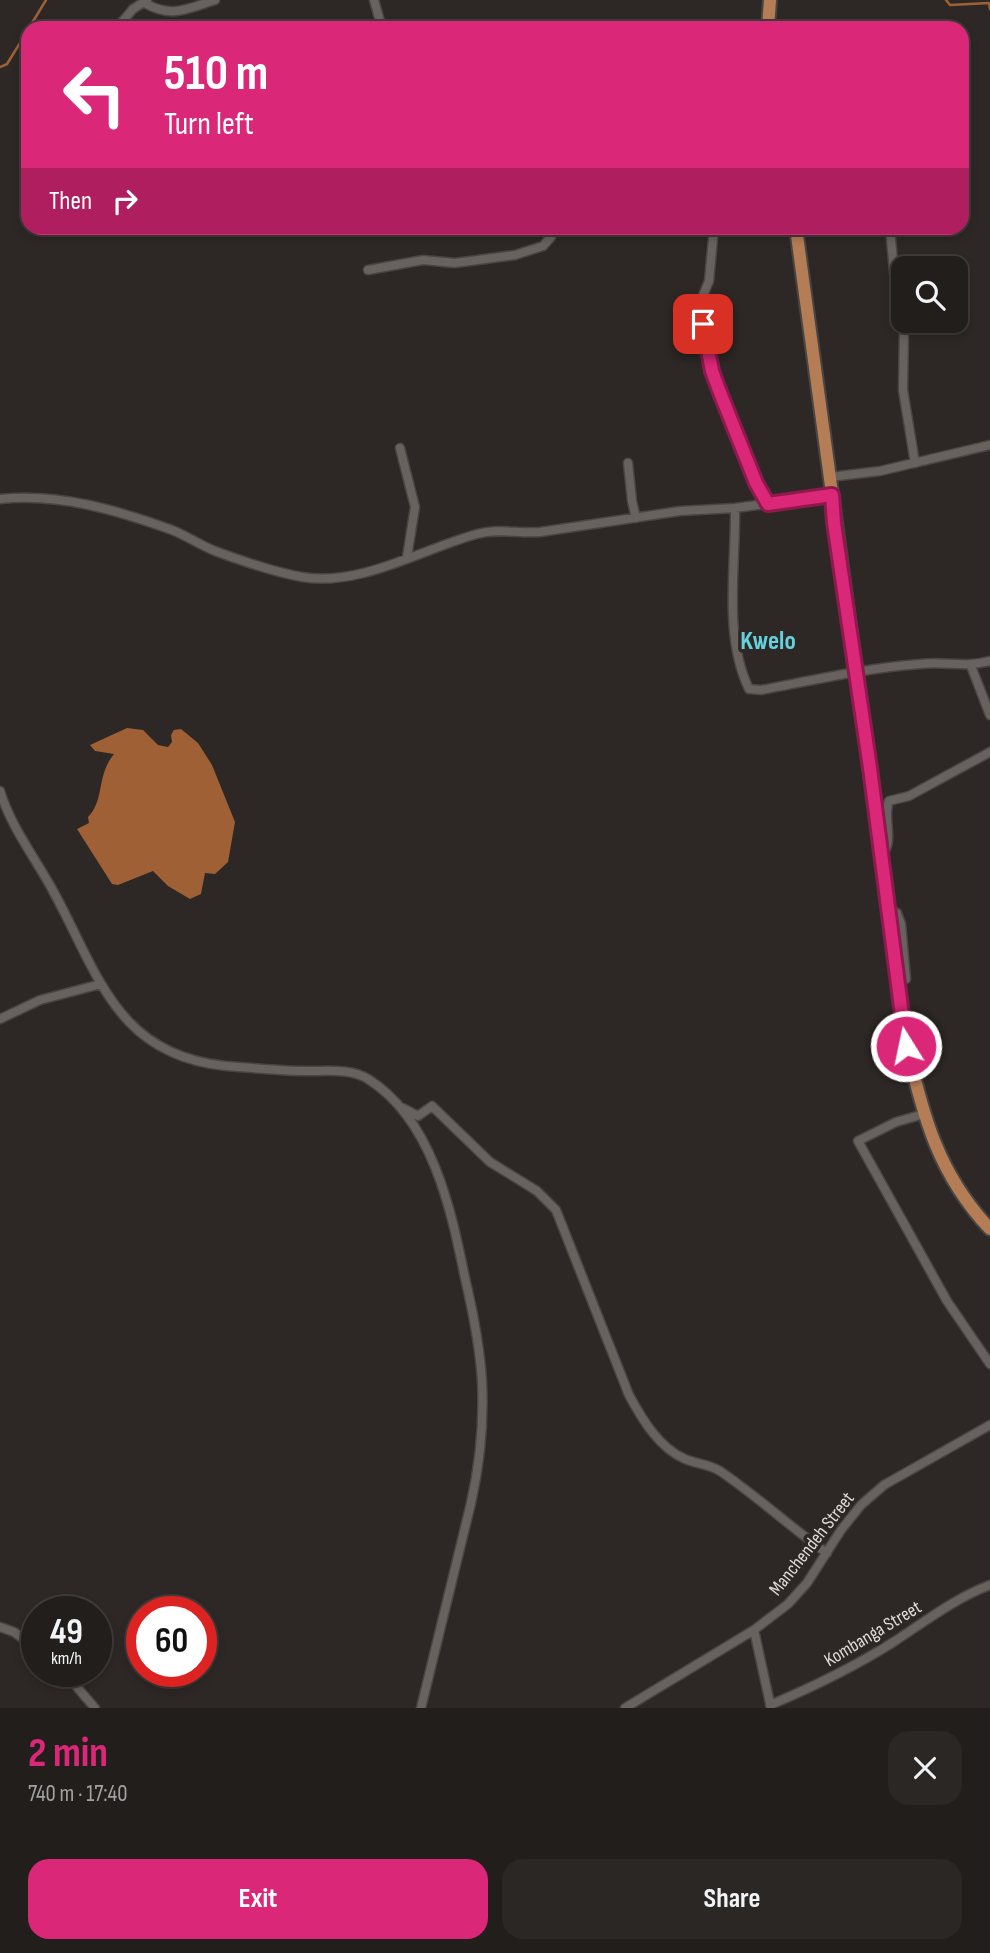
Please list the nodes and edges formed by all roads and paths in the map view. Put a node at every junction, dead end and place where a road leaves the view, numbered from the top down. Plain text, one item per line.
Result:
1 (215, 0) edge
2 (374, 0) edge
3 (770, 0) edge
4 (145, 1) edge
5 (123, 21) edge
6 (380, 21) edge
7 (768, 21) edge
8 (552, 235) edge
9 (713, 235) edge
10 (797, 235) edge
11 (891, 235) edge
12 (368, 270) dead end
13 (990, 445) edge
14 (400, 448) dead end
15 (628, 463) dead end
16 (915, 463) junction
17 (830, 477) junction
18 (832, 495) junction
19 (0, 499) edge
20 (768, 504) junction
21 (735, 508) junction
22 (636, 518) junction
23 (407, 558) junction
24 (990, 661) edge
25 (971, 666) junction
26 (857, 671) junction
27 (990, 715) edge
28 (990, 752) edge
29 (0, 791) edge
30 (881, 851) junction
31 (888, 909) junction
32 (906, 979) dead end
33 (100, 984) junction
34 (0, 1019) edge
35 (403, 1108) junction
36 (925, 1114) junction
37 (990, 1229) edge
38 (990, 1364) edge
39 (990, 1425) edge
40 (827, 1553) junction
41 (990, 1585) edge
42 (0, 1626) edge
43 (754, 1629) junction
44 (21, 1637) edge
45 (77, 1687) edge
46 (770, 1706) edge
47 (95, 1708) edge
48 (421, 1708) edge
49 (625, 1708) edge

1 - 4 street
2 - 6 street
3 - 7 main road
4 - 5 street
8 - 12 street
9 - 20 street
10 - 17 main road
11 - 16 street
13 - 16 street
14 - 23 street
15 - 22 street
16 - 17 street
17 - 18 main road
18 - 20 street
18 - 26 main road
19 - 23 street
20 - 21 street
21 - 22 street
21 - 26 street
22 - 23 street
24 - 25 street
25 - 26 street
25 - 27 street
26 - 30 main road
28 - 30 street
29 - 33 street
30 - 31 main road
31 - 32 street
31 - 36 main road
33 - 34 street
33 - 35 street
35 - 40 street
35 - 48 street
36 - 37 main road
36 - 38 street
39 - 40 street, Manchendeh Street
40 - 43 street, Manchendeh Street
41 - 46 street, Kombanga Street
42 - 44 street
43 - 46 street
43 - 49 street, Manchendeh Street
45 - 47 street

